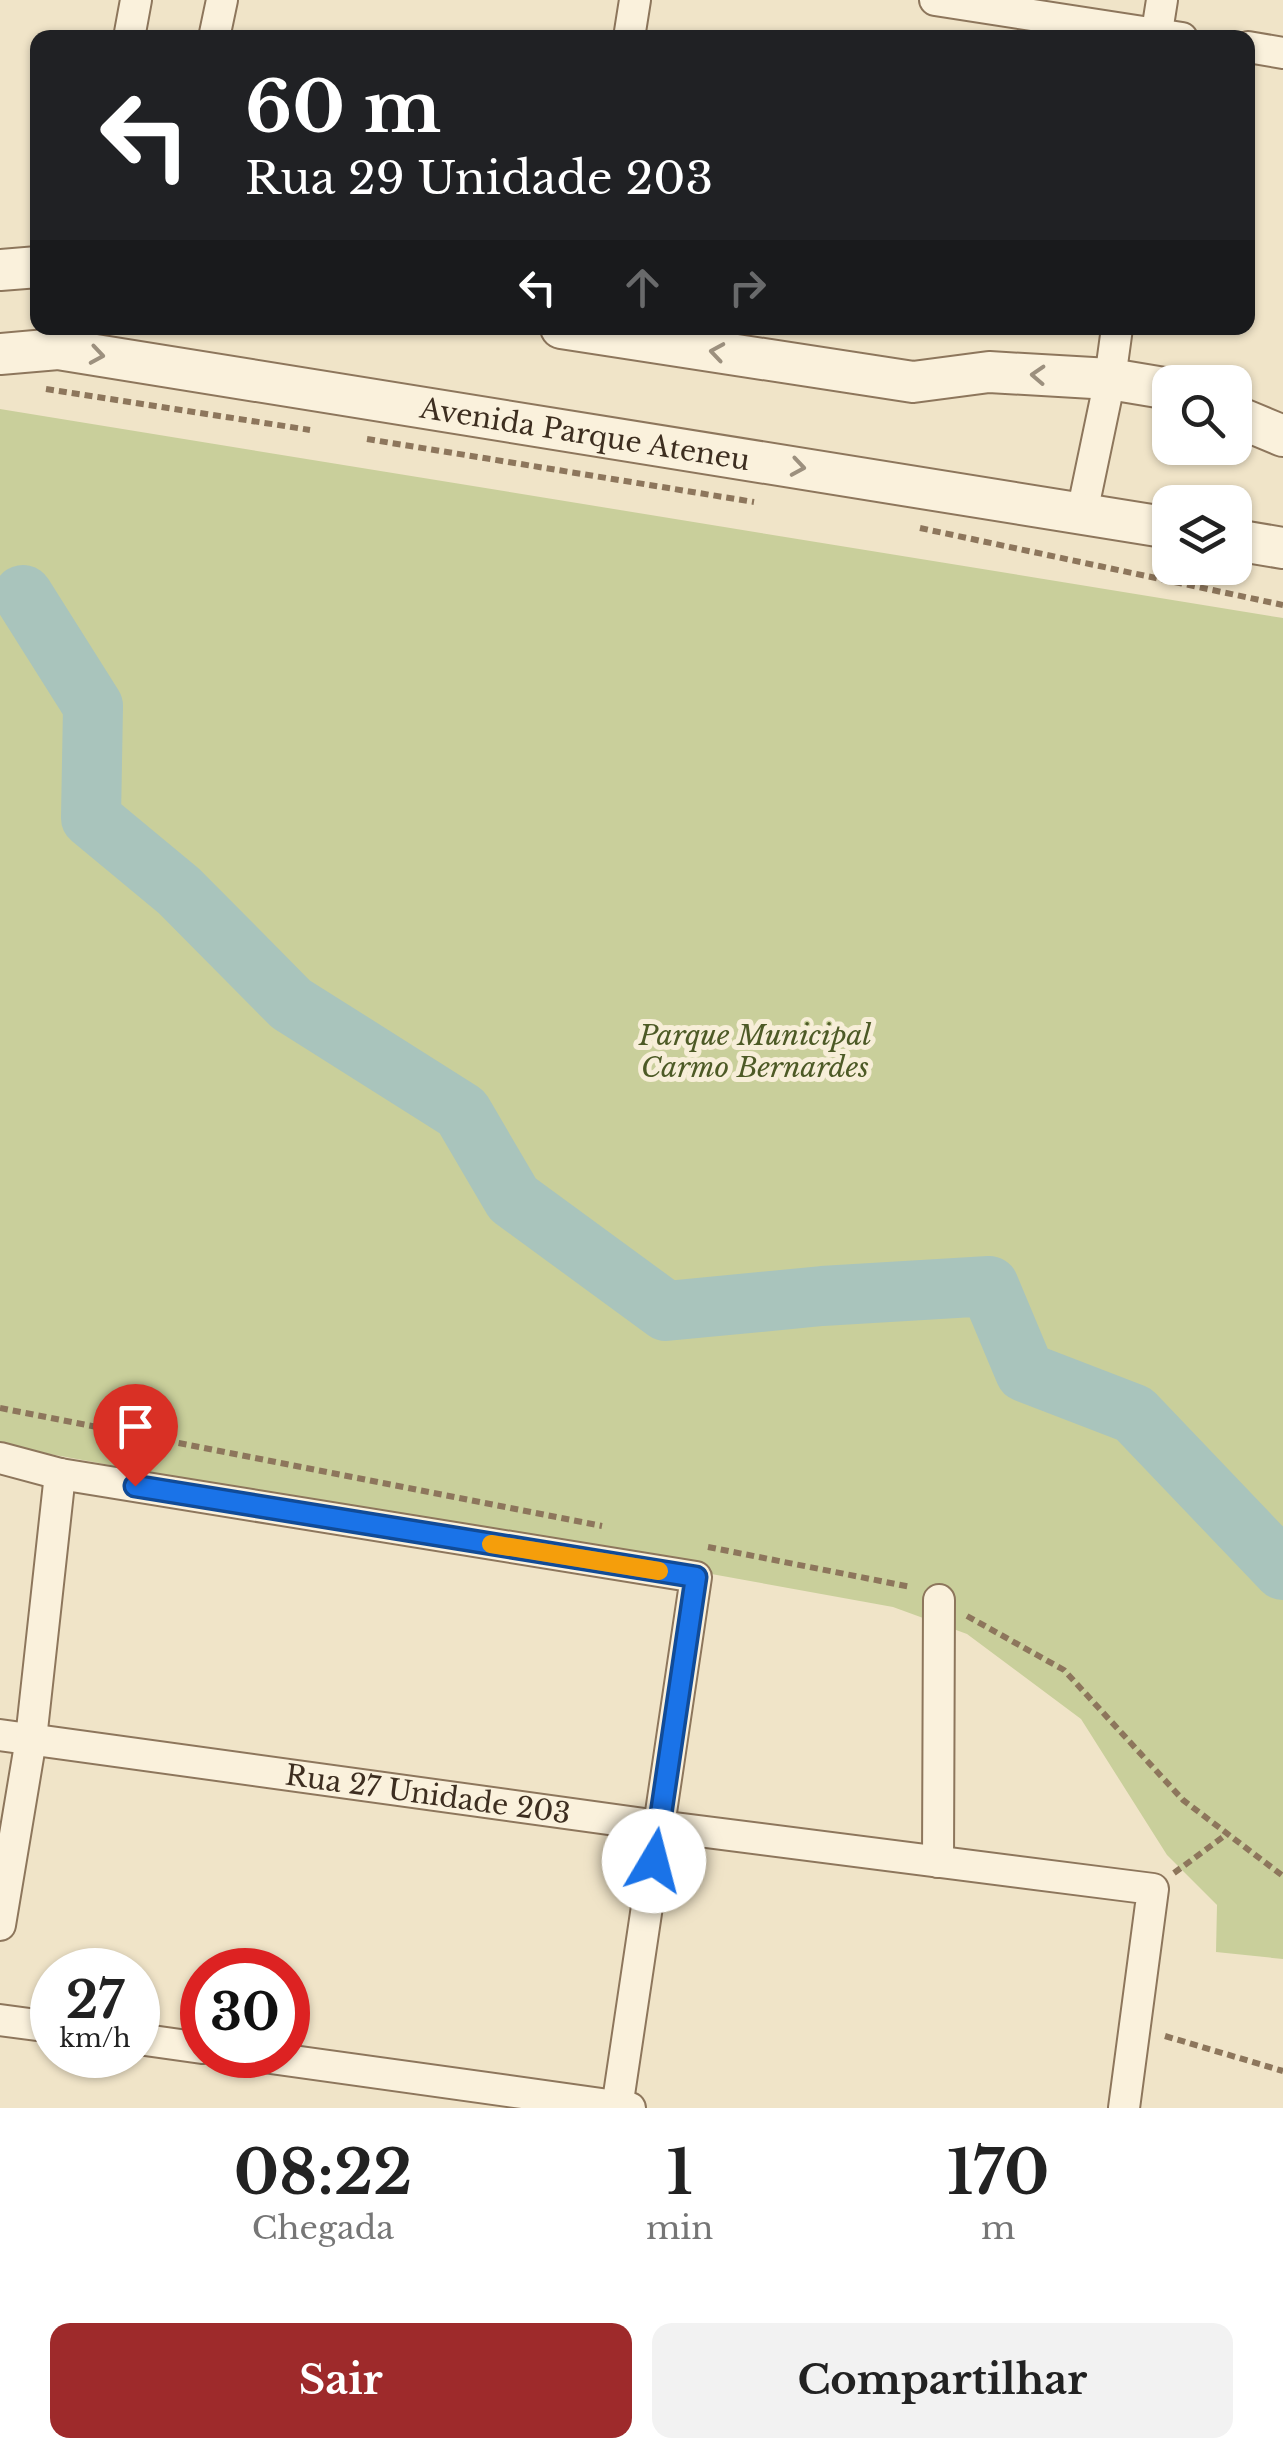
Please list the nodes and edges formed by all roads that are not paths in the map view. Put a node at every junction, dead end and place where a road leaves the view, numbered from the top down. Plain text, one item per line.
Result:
1 (136, 0) edge
2 (222, 0) edge
3 (635, 0) edge
4 (935, 0) edge
5 (1162, 0) edge
6 (1016, 25) edge
7 (131, 30) edge
8 (216, 30) edge
9 (630, 30) edge
10 (1084, 30) edge
11 (1164, 30) edge
12 (1255, 49) edge
13 (1283, 53) edge
14 (30, 268) edge
15 (0, 270) edge
16 (614, 335) edge
17 (1116, 335) edge
18 (0, 354) edge
19 (1110, 379) junction
20 (1152, 386) edge
21 (1252, 423) edge
22 (1283, 436) edge
23 (1082, 513) junction
24 (1152, 525) edge
25 (1252, 543) edge
26 (1283, 548) edge
27 (0, 1458) edge
28 (60, 1474) junction
29 (939, 1600) dead end
30 (0, 1735) edge
31 (31, 1739) junction
32 (660, 1826) junction
33 (938, 1862) junction
34 (0, 1926) edge
35 (0, 2020) edge
36 (30, 2025) edge
37 (310, 2063) edge
38 (622, 2107) edge
39 (1124, 2108) edge

1 - 7 street
2 - 8 street
3 - 9 street
4 - 6 street
5 - 11 street
6 - 10 street
12 - 13 street
14 - 15 street
19 -> 16 street
17 - 19 street
18 -> 23 street, Avenida Parque Ateneu
19 - 20 street
19 - 23 street
21 - 22 street
23 - 24 street, Avenida Parque Ateneu
25 - 26 street
27 - 28 street
28 - 31 street
28 - 32 street
29 - 33 street
30 - 31 street, Rua 27 Unidade 203
31 - 32 street, Rua 27 Unidade 203
31 - 34 street
32 - 33 street, Rua 27 Unidade 203
32 - 38 street
33 - 39 street, Rua 27 Unidade 203
35 - 36 street
37 - 38 street

